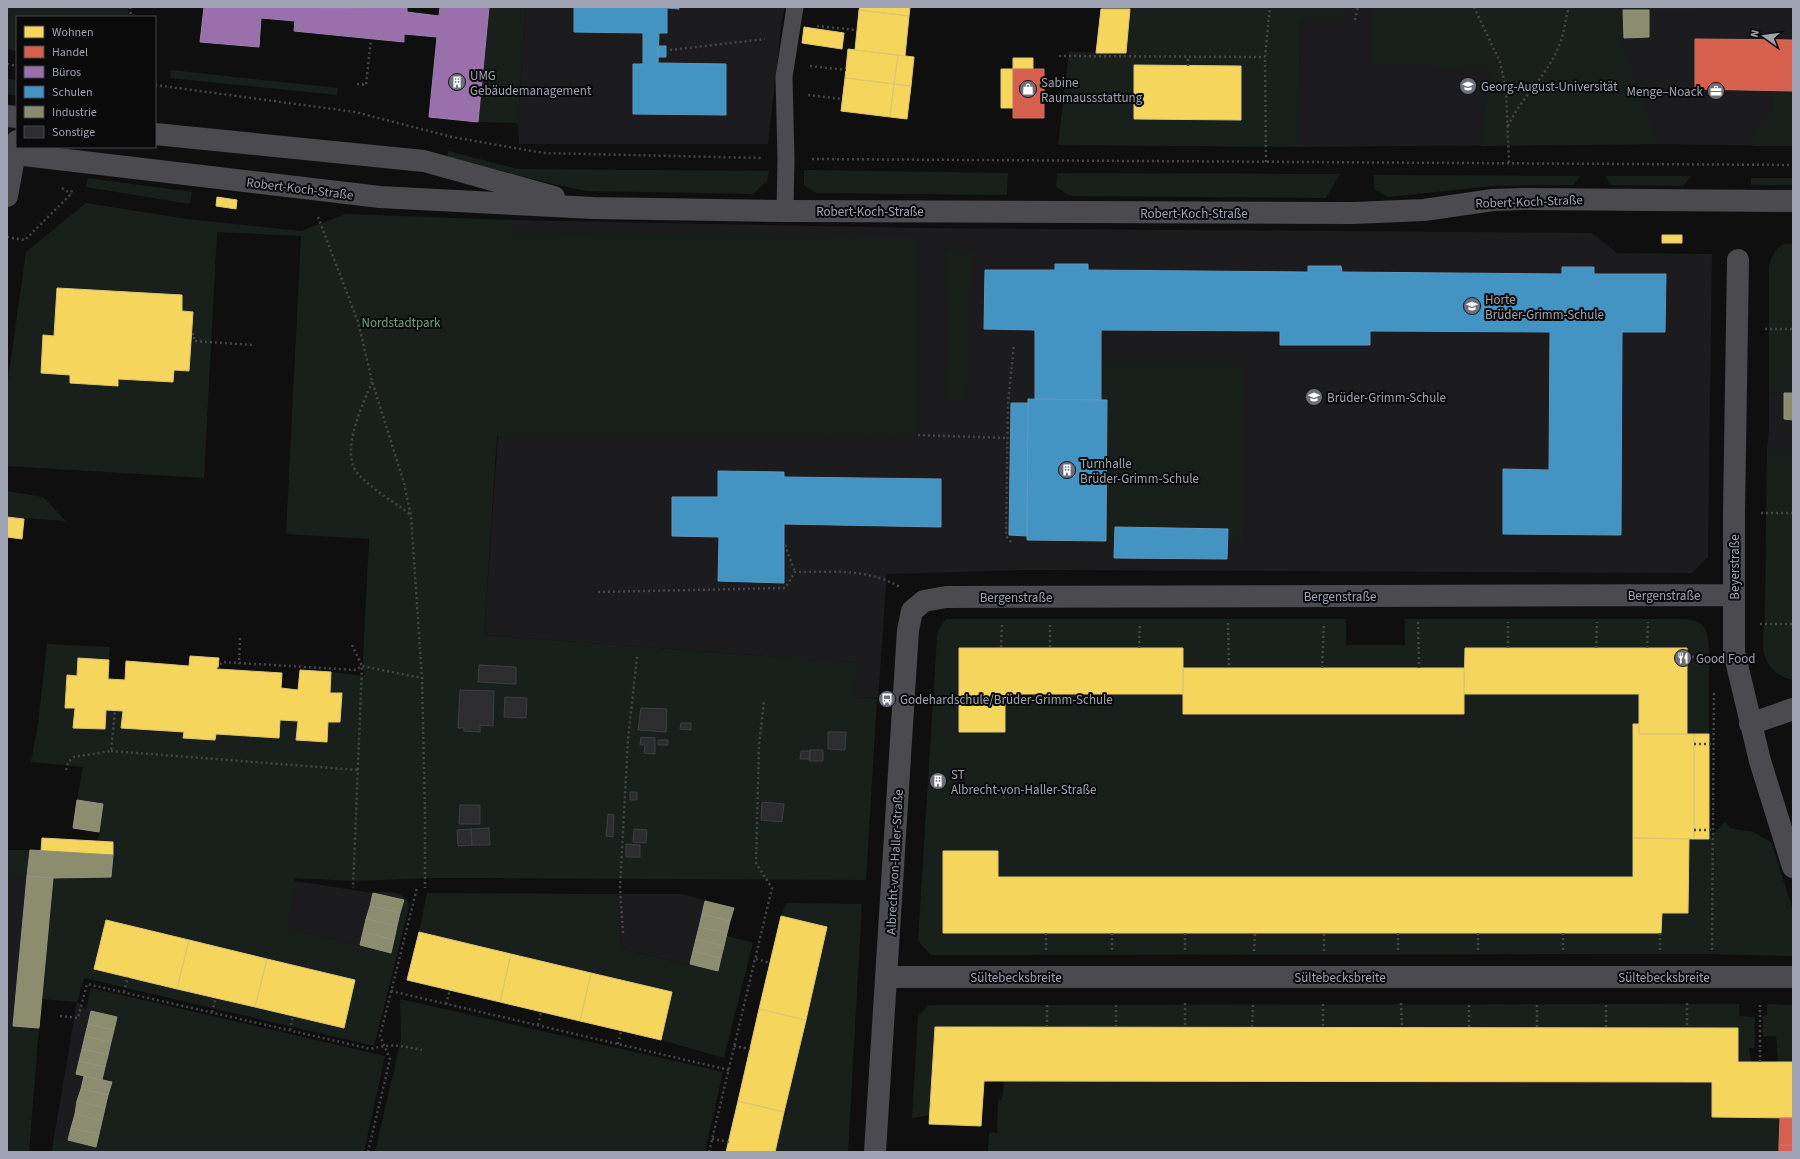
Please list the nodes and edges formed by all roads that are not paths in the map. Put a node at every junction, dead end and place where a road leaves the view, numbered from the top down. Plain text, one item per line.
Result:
1 (794, 15) edge
2 (156, 134) edge
3 (13, 150) edge
4 (7, 196) edge
5 (1793, 201) edge
6 (593, 208) junction
7 (785, 211) junction
8 (1738, 260) dead end
9 (1734, 595) junction
10 (924, 601) joint
11 (1793, 709) edge
12 (1750, 724) junction
13 (1793, 867) edge
14 (887, 977) junction
15 (1793, 977) edge
16 (875, 1152) edge

1 - 7 lane
2 - 6 street, Robert-Koch-Straße
3 - 4 street
3 - 6 street, Robert-Koch-Straße
5 - 7 street, Robert-Koch-Straße
6 - 7 street, Robert-Koch-Straße
8 - 9 street, Beyerstraße
9 - 10 street, Bergenstraße
9 - 12 street, Beyerstraße
10 - 14 street, Albrecht-von-Haller-Straße
11 - 12 street
12 - 13 street, Beyerstraße
14 - 15 street, Sültebecksbreite
14 - 16 street, Albrecht-von-Haller-Straße

